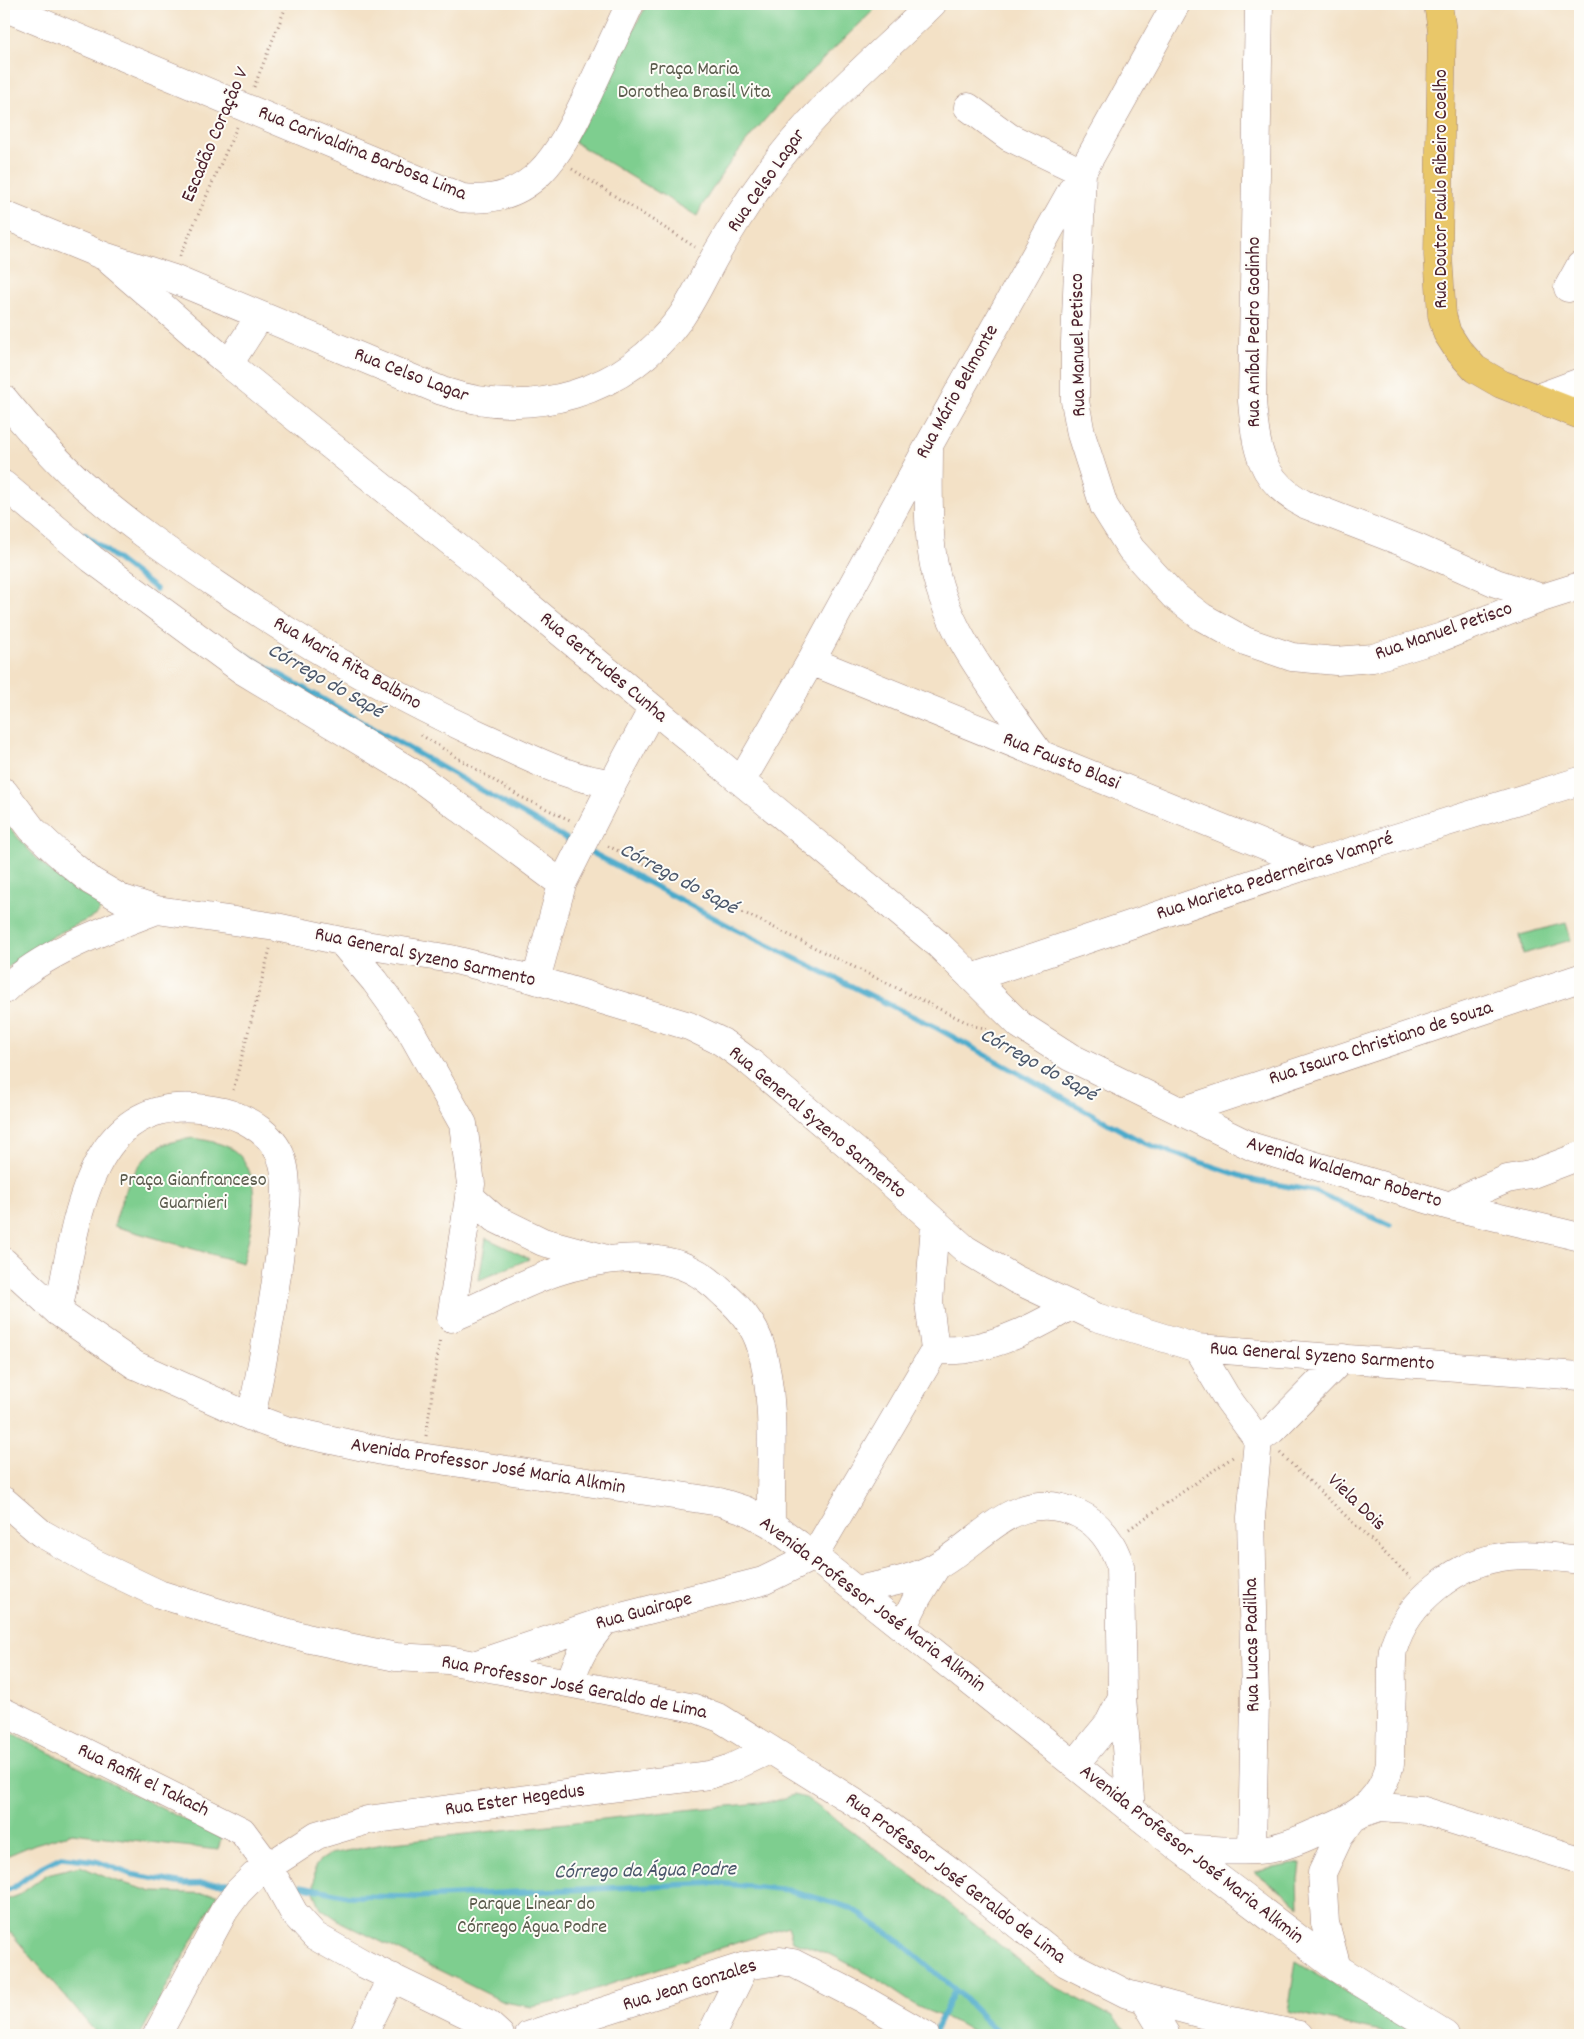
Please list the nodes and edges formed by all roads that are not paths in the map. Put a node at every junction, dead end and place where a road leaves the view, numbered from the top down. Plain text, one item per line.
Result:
1 (630, 4) edge
2 (932, 4) edge
3 (1176, 4) edge
4 (1259, 4) edge
5 (1438, 4) edge
6 (4, 7) edge
7 (968, 107) dead end
8 (1082, 172) junction
9 (4, 215) edge
10 (104, 256) junction
11 (260, 316) junction
12 (229, 364) junction
13 (1580, 382) edge
14 (1537, 398) junction
15 (4, 399) edge
16 (1580, 415) edge
17 (928, 444) junction
18 (4, 485) edge
19 (1580, 586) edge
20 (1542, 598) junction
21 (811, 661) junction
22 (652, 710) junction
23 (1039, 752) junction
24 (742, 780) junction
25 (1580, 782) edge
26 (613, 783) junction
27 (4, 792) edge
28 (1310, 864) junction
29 (566, 876) junction
30 (157, 910) junction
31 (341, 941) junction
32 (972, 978) junction
33 (1580, 978) edge
34 (536, 980) junction
35 (4, 990) edge
36 (1182, 1111) junction
37 (1580, 1156) edge
38 (1530, 1174) junction
39 (469, 1196) junction
40 (1450, 1206) junction
41 (1517, 1223) junction
42 (934, 1224) junction
43 (1580, 1237) edge
44 (611, 1260) junction
45 (4, 1262) edge
46 (1071, 1305) junction
47 (58, 1312) junction
48 (1197, 1348) junction
49 (935, 1350) junction
50 (1343, 1358) junction
51 (1580, 1376) edge
52 (251, 1417) junction
53 (1258, 1440) junction
54 (771, 1442) junction
55 (4, 1501) edge
56 (738, 1507) junction
57 (771, 1524) junction
58 (814, 1556) junction
59 (1578, 1565) edge
60 (936, 1567) junction
61 (858, 1590) junction
62 (605, 1620) junction
63 (903, 1626) junction
64 (473, 1665) junction
65 (570, 1683) junction
66 (1122, 1697) junction
67 (4, 1712) edge
68 (769, 1750) junction
69 (1075, 1764) junction
70 (1131, 1810) junction
71 (1353, 1818) junction
72 (1179, 1848) junction
73 (1252, 1850) junction
74 (1577, 1854) edge
75 (268, 1866) junction
76 (745, 1966) junction
77 (1337, 1968) junction
78 (392, 1977) junction
79 (1144, 1999) junction
80 (919, 2034) edge
81 (157, 2035) edge
82 (363, 2035) edge
83 (500, 2035) edge
84 (529, 2035) edge
85 (711, 2035) edge
86 (1166, 2035) edge
87 (1299, 2035) edge
88 (1445, 2035) edge

1 - 6 street, Rua Carivaldina Barbosa Lima
2 - 11 street, Rua Celso Lagar
3 - 8 street, Rua Mário Belmonte
4 - 20 street, Rua Aníbal Pedro Godinho
5 - 14 main road, Rua Doutor Paulo Ribeiro Coelho
7 - 8 street
8 - 17 street, Rua Mário Belmonte
8 - 20 street, Rua Manuel Petisco
9 - 10 street, Rua Celso Lagar
10 - 11 street, Rua Celso Lagar
10 - 12 street, Rua Gertrudes Cunha
11 - 12 street
12 - 22 street, Rua Gertrudes Cunha
13 - 14 street
14 - 16 main road, Rua Doutor Paulo Ribeiro Coelho
15 - 26 street, Rua Maria Rita Balbino
17 - 21 street, Rua Mário Belmonte
17 - 23 street
18 - 29 street
19 - 20 street, Rua Manuel Petisco
21 - 23 street, Rua Fausto Blasi
21 - 24 street, Rua Mário Belmonte
22 - 24 street, Rua Gertrudes Cunha
22 - 26 street
23 - 28 street, Rua Fausto Blasi
24 - 32 street, Rua Gertrudes Cunha
25 - 28 street, Rua Marieta Pederneiras Vampré
26 - 29 street
27 - 30 street, Rua General Syzeno Sarmento
28 - 32 street, Rua Marieta Pederneiras Vampré
29 - 34 street
30 - 31 street, Rua General Syzeno Sarmento
30 - 35 street
31 - 34 street, Rua General Syzeno Sarmento
31 - 39 street
32 - 36 street, Avenida Waldemar Roberto
33 - 36 street, Rua Isaura Christiano de Souza
34 - 42 street, Rua General Syzeno Sarmento
36 - 40 street, Avenida Waldemar Roberto
37 - 38 street
38 - 40 street
38 - 41 street
39 - 44 street
39 - 44 street
40 - 41 street, Avenida Waldemar Roberto
41 - 43 street, Avenida Waldemar Roberto
42 - 46 street, Rua General Syzeno Sarmento
42 - 49 street
44 - 54 street
45 - 47 street, Avenida Professor José Maria Alkmin
46 - 48 street, Rua General Syzeno Sarmento
46 - 49 street
47 - 52 street, Avenida Professor José Maria Alkmin
47 - 52 street
48 - 50 street, Rua General Syzeno Sarmento
48 - 53 street
49 - 58 street
50 - 51 street, Rua General Syzeno Sarmento
50 - 53 street
52 - 56 street, Avenida Professor José Maria Alkmin
53 - 73 street, Rua Lucas Padilha
54 - 56 street
54 - 57 street
55 - 64 street, Rua Professor José Geraldo de Lima
56 - 57 street, Avenida Professor José Maria Alkmin
57 - 58 street, Avenida Professor José Maria Alkmin
58 - 61 street, Avenida Professor José Maria Alkmin
58 - 62 street, Rua Guairape
59 - 71 street
60 - 61 street
60 - 63 street
60 - 66 street
61 - 63 street, Avenida Professor José Maria Alkmin
62 - 64 street, Rua Guairape
62 - 65 street
63 - 69 street, Avenida Professor José Maria Alkmin
64 - 65 street, Rua Professor José Geraldo de Lima
65 - 68 street, Rua Professor José Geraldo de Lima
66 - 69 street
66 - 70 street
67 - 75 street, Rua Rafik el Takach
68 - 75 street, Rua Ester Hegedus
68 - 79 street, Rua Professor José Geraldo de Lima
69 - 70 street, Avenida Professor José Maria Alkmin
70 - 72 street, Avenida Professor José Maria Alkmin
71 - 73 street
71 - 74 street
71 - 77 street
72 - 73 street
72 - 77 street, Avenida Professor José Maria Alkmin
75 - 78 street
75 - 81 street, Rua Ester Hegedus
76 - 80 street, Rua Jean Gonzales
76 - 84 street, Rua Jean Gonzales
76 - 85 street
77 - 88 street, Avenida Professor José Maria Alkmin
78 - 82 street
78 - 83 street
79 - 86 street
79 - 87 street, Rua Professor José Geraldo de Lima

